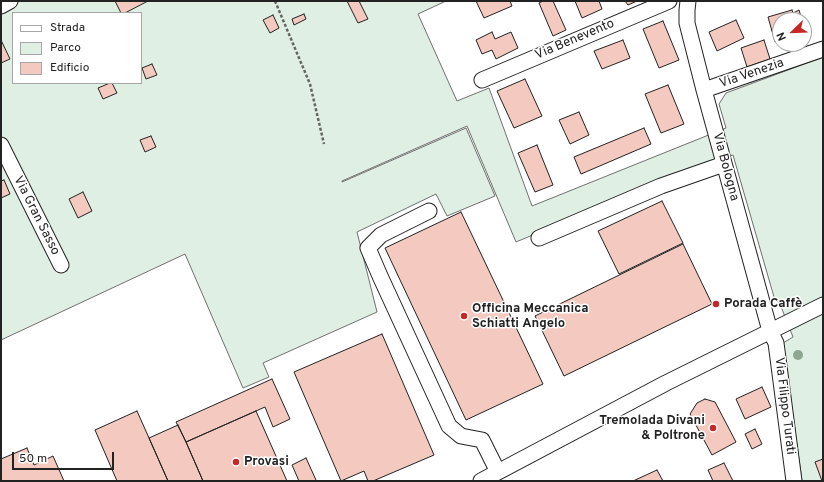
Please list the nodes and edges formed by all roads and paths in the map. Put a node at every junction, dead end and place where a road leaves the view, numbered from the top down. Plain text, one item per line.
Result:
1 (10, 1) edge
2 (275, 1) edge
3 (669, 1) edge
4 (688, 1) edge
5 (1, 6) edge
6 (823, 49) edge
7 (482, 80) dead end
8 (704, 90) junction
9 (324, 144) dead end
10 (1, 145) edge
11 (724, 164) junction
12 (429, 211) dead end
13 (539, 238) dead end
14 (61, 265) dead end
15 (823, 305) edge
16 (773, 330) junction
17 (498, 472) junction
18 (481, 481) edge
19 (794, 481) edge

1 - 5 street
2 - 9 path
3 - 7 street, Via Benevento
4 - 8 street, Via Bologna
6 - 8 street, Via Venezia
8 - 11 street, Via Bologna
10 - 14 street, Via Gran Sasso
11 - 13 street
11 - 16 street, Via Bologna
12 - 17 street
15 - 16 street
16 - 17 street
16 - 19 street, Via Filippo Turati
17 - 18 street

